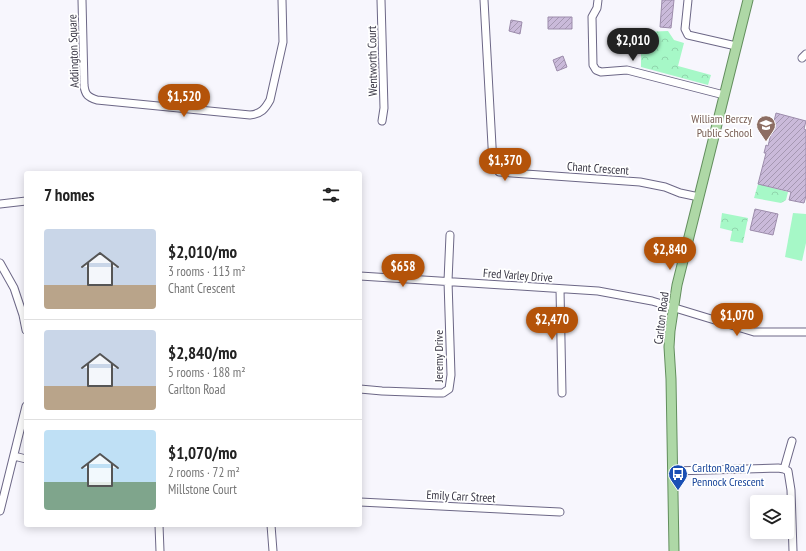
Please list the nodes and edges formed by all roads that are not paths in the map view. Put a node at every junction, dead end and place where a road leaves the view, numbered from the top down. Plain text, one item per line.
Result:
1 (82, 0) edge
2 (282, 0) edge
3 (381, 0) edge
4 (484, 0) edge
5 (598, 0) edge
6 (688, 0) edge
7 (748, 0) edge
8 (736, 46) junction
9 (724, 95) junction
10 (382, 121) dead end
11 (699, 197) junction
12 (24, 201) edge
13 (0, 204) edge
14 (450, 235) dead end
15 (0, 263) edge
16 (362, 276) edge
17 (448, 281) junction
18 (560, 288) junction
19 (673, 308) junction
20 (24, 320) edge
21 (806, 332) edge
22 (362, 389) edge
23 (562, 393) dead end
24 (24, 414) edge
25 (792, 441) dead end
26 (14, 456) junction
27 (24, 458) edge
28 (784, 469) junction
29 (673, 471) junction
30 (362, 502) edge
31 (0, 510) edge
32 (560, 512) dead end
33 (158, 527) edge
34 (271, 527) edge
35 (160, 551) edge
36 (273, 551) edge
37 (674, 551) edge
38 (793, 551) edge

1 - 2 street, Addington Square
3 - 10 street, Wentworth Court
4 - 11 street, Chant Crescent
5 - 9 street
6 - 8 street
7 - 8 main road, Carlton Road
8 - 9 main road, Carlton Road
9 - 11 main road, Carlton Road
11 - 19 main road, Carlton Road
12 - 13 street
14 - 17 street
15 - 20 street
16 - 17 street, Fred Varley Drive
17 - 18 street, Fred Varley Drive
17 - 22 street, Jeremy Drive
18 - 19 street, Fred Varley Drive
18 - 23 street
19 - 21 street, Fred Varley Drive
19 - 29 main road, Carlton Road
24 - 26 street
25 - 28 street
26 - 27 street
26 - 31 street
28 - 29 street
28 - 38 street
29 - 37 main road, Carlton Road
30 - 32 street, Emily Carr Street
33 - 35 street
34 - 36 street

